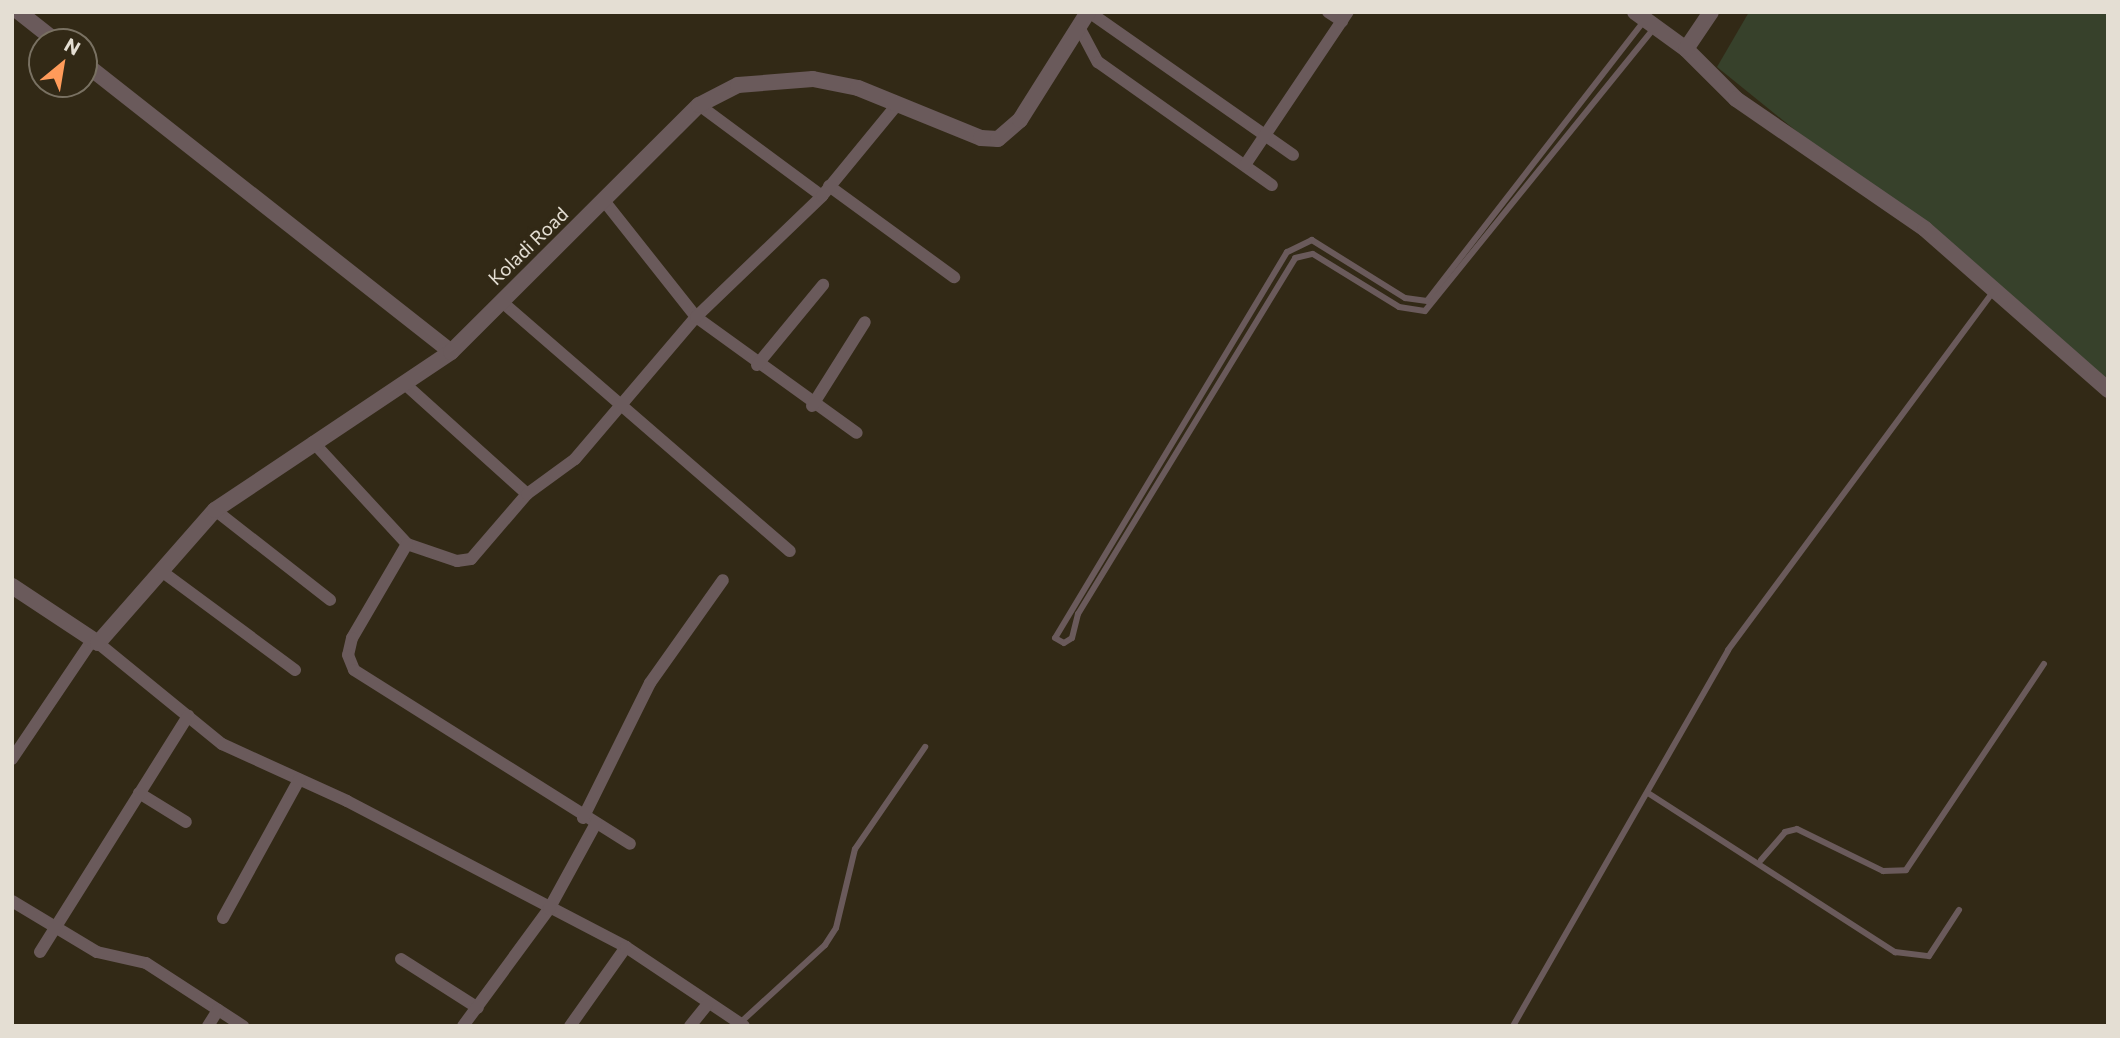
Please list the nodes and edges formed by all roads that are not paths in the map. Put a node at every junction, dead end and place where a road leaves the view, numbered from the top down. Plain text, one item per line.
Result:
1 (19, 12) edge
2 (1089, 12) edge
3 (1328, 12) edge
4 (1711, 12) edge
5 (1345, 17) edge
6 (1645, 20) edge
7 (1079, 27) junction
8 (39, 28) edge
9 (1686, 49) junction
10 (98, 74) edge
11 (699, 105) junction
12 (896, 106) junction
13 (1265, 136) junction
14 (1293, 155) dead end
15 (1245, 165) junction
16 (1272, 185) dead end
17 (825, 191) junction
18 (604, 202) junction
19 (954, 277) dead end
20 (823, 285) dead end
21 (1995, 290) junction
22 (501, 301) junction
23 (696, 317) junction
24 (865, 322) dead end
25 (452, 352) junction
26 (757, 365) junction
27 (406, 384) junction
28 (2108, 390) edge
29 (813, 406) junction
30 (619, 409) junction
31 (857, 433) dead end
32 (313, 442) junction
33 (527, 494) junction
34 (215, 510) junction
35 (407, 544) junction
36 (790, 551) dead end
37 (164, 573) junction
38 (723, 580) dead end
39 (12, 586) edge
40 (330, 600) dead end
41 (95, 641) junction
42 (2044, 664) dead end
43 (295, 670) dead end
44 (188, 716) junction
45 (925, 747) dead end
46 (12, 759) edge
47 (299, 780) junction
48 (139, 793) junction
49 (1648, 793) junction
50 (583, 818) junction
51 (186, 822) dead end
52 (596, 823) junction
53 (630, 844) dead end
54 (1761, 860) junction
55 (12, 901) edge
56 (549, 909) junction
57 (1959, 911) dead end
58 (223, 918) dead end
59 (56, 926) junction
60 (626, 947) junction
61 (40, 952) dead end
62 (401, 959) dead end
63 (706, 1006) junction
64 (478, 1009) junction
65 (218, 1010) junction
66 (742, 1024) edge
67 (208, 1026) edge
68 (243, 1026) edge
69 (463, 1026) edge
70 (570, 1026) edge
71 (690, 1026) edge
72 (1513, 1026) edge

1 - 8 street
2 - 7 street, Koladi Road
2 - 13 street
3 - 5 street
4 - 9 street
5 - 13 street
6 - 6 lane
6 - 9 street
7 - 12 street, Koladi Road
7 - 15 street
9 - 21 street
10 - 25 street
11 - 12 street, Koladi Road
11 - 17 street
11 - 18 street, Koladi Road
12 - 17 street
13 - 14 street
13 - 15 street
15 - 16 street
17 - 19 street
17 - 23 street
18 - 22 street, Koladi Road
18 - 23 street
20 - 26 street
21 - 28 street
21 - 49 lane
22 - 25 street, Koladi Road
22 - 30 street
23 - 26 street
23 - 30 street
24 - 29 street
25 - 27 street, Koladi Road
26 - 29 street
27 - 32 street, Koladi Road
27 - 33 street
29 - 31 street
30 - 33 street
30 - 36 street
32 - 34 street, Koladi Road
32 - 35 street
33 - 35 street
34 - 37 street, Koladi Road
34 - 40 street
35 - 50 street
37 - 41 street, Koladi Road
37 - 43 street
38 - 50 street
39 - 41 street
41 - 44 street
41 - 46 street
42 - 54 lane
44 - 47 street
44 - 48 street
45 - 66 lane
47 - 56 street
47 - 58 street
48 - 51 street
48 - 59 street
49 - 54 lane
49 - 72 lane
50 - 52 street
52 - 53 street
52 - 56 street
54 - 57 lane
55 - 59 street
56 - 60 street
56 - 64 street
59 - 61 street
59 - 65 street
60 - 63 street
60 - 70 street
62 - 64 street
63 - 66 street
63 - 71 street
64 - 69 street
65 - 67 street
65 - 68 street

